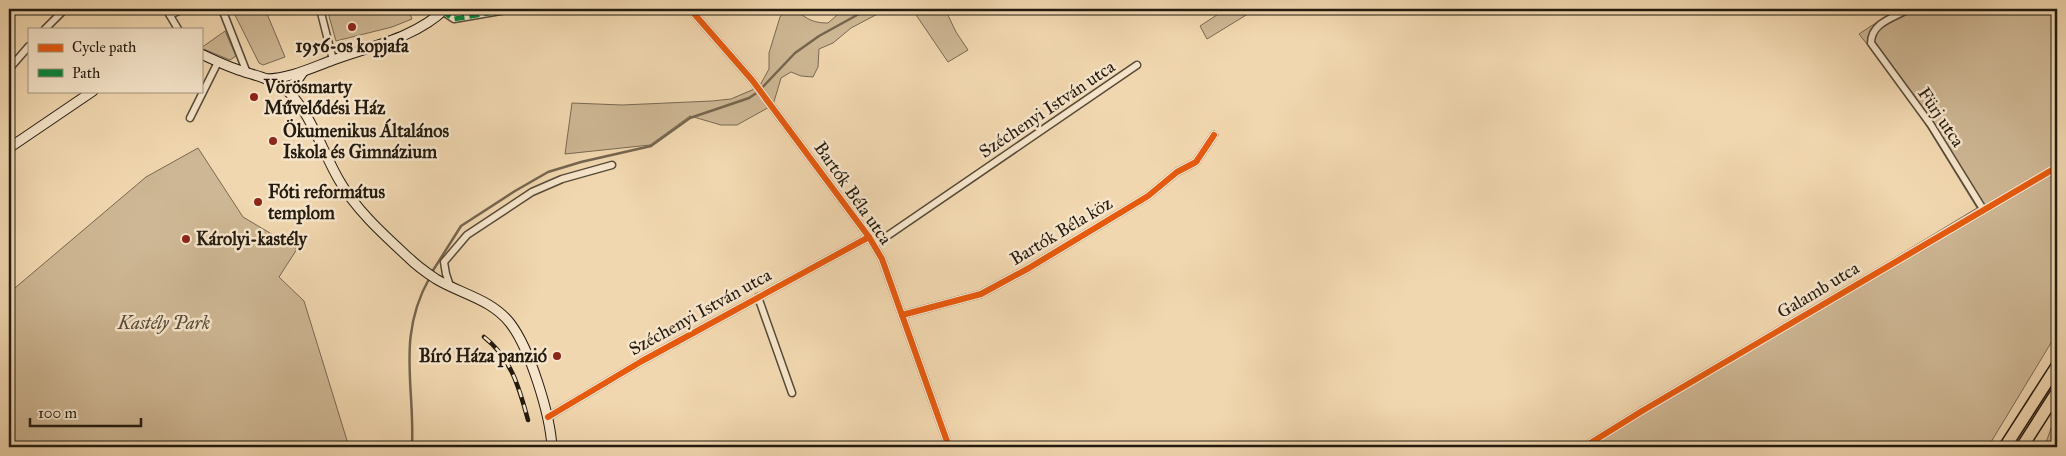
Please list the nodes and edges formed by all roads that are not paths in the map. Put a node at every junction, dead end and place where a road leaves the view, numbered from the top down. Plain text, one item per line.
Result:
1 (65, 9) edge
2 (183, 9) edge
3 (222, 9) edge
4 (320, 9) edge
5 (512, 9) edge
6 (690, 9) edge
7 (1909, 9) edge
8 (2054, 9) edge
9 (444, 10) edge
10 (168, 12) edge
11 (2057, 13) edge
12 (46, 28) edge
13 (177, 28) edge
14 (28, 47) edge
15 (202, 54) edge
16 (333, 60) junction
17 (218, 62) junction
18 (1138, 65) dead end
19 (9, 68) edge
20 (247, 73) junction
21 (298, 76) junction
22 (264, 78) junction
23 (285, 89) junction
24 (92, 92) edge
25 (295, 100) junction
26 (190, 118) dead end
27 (1214, 135) dead end
28 (9, 148) edge
29 (612, 165) dead end
30 (2057, 168) edge
31 (1983, 210) junction
32 (869, 237) junction
33 (874, 246) junction
34 (450, 286) junction
35 (758, 297) junction
36 (902, 315) junction
37 (2057, 366) edge
38 (2057, 392) edge
39 (792, 393) dead end
40 (548, 417) junction
41 (552, 447) edge
42 (949, 447) edge
43 (1584, 447) edge
44 (2005, 447) edge
45 (2022, 447) edge

1 - 12 street
2 - 10 street
3 - 20 street
4 - 16 street
5 - 9 street
6 - 32 street, Bartók Béla utca
7 - 31 street, Fürj utca
8 - 11 street
9 - 16 main road
10 - 13 street
14 - 19 street
15 - 17 main road
16 - 21 main road
17 - 20 main road
17 - 26 street
18 - 33 street, Széchenyi István utca
20 - 22 main road
21 - 22 main road
21 - 23 main road
21 - 25 main road
22 - 23 main road
23 - 25 main road
24 - 28 main road
25 - 34 main road
27 - 36 street, Bartók Béla köz
29 - 34 street
30 - 31 street, Galamb utca
31 - 43 street, Galamb utca
32 - 33 street, Bartók Béla utca
32 - 35 street, Széchenyi István utca
33 - 36 street, Bartók Béla utca
34 - 40 main road
35 - 39 street
35 - 40 street, Széchenyi István utca
36 - 42 street, Bartók Béla utca
37 - 44 highway
38 - 45 highway
40 - 41 main road

